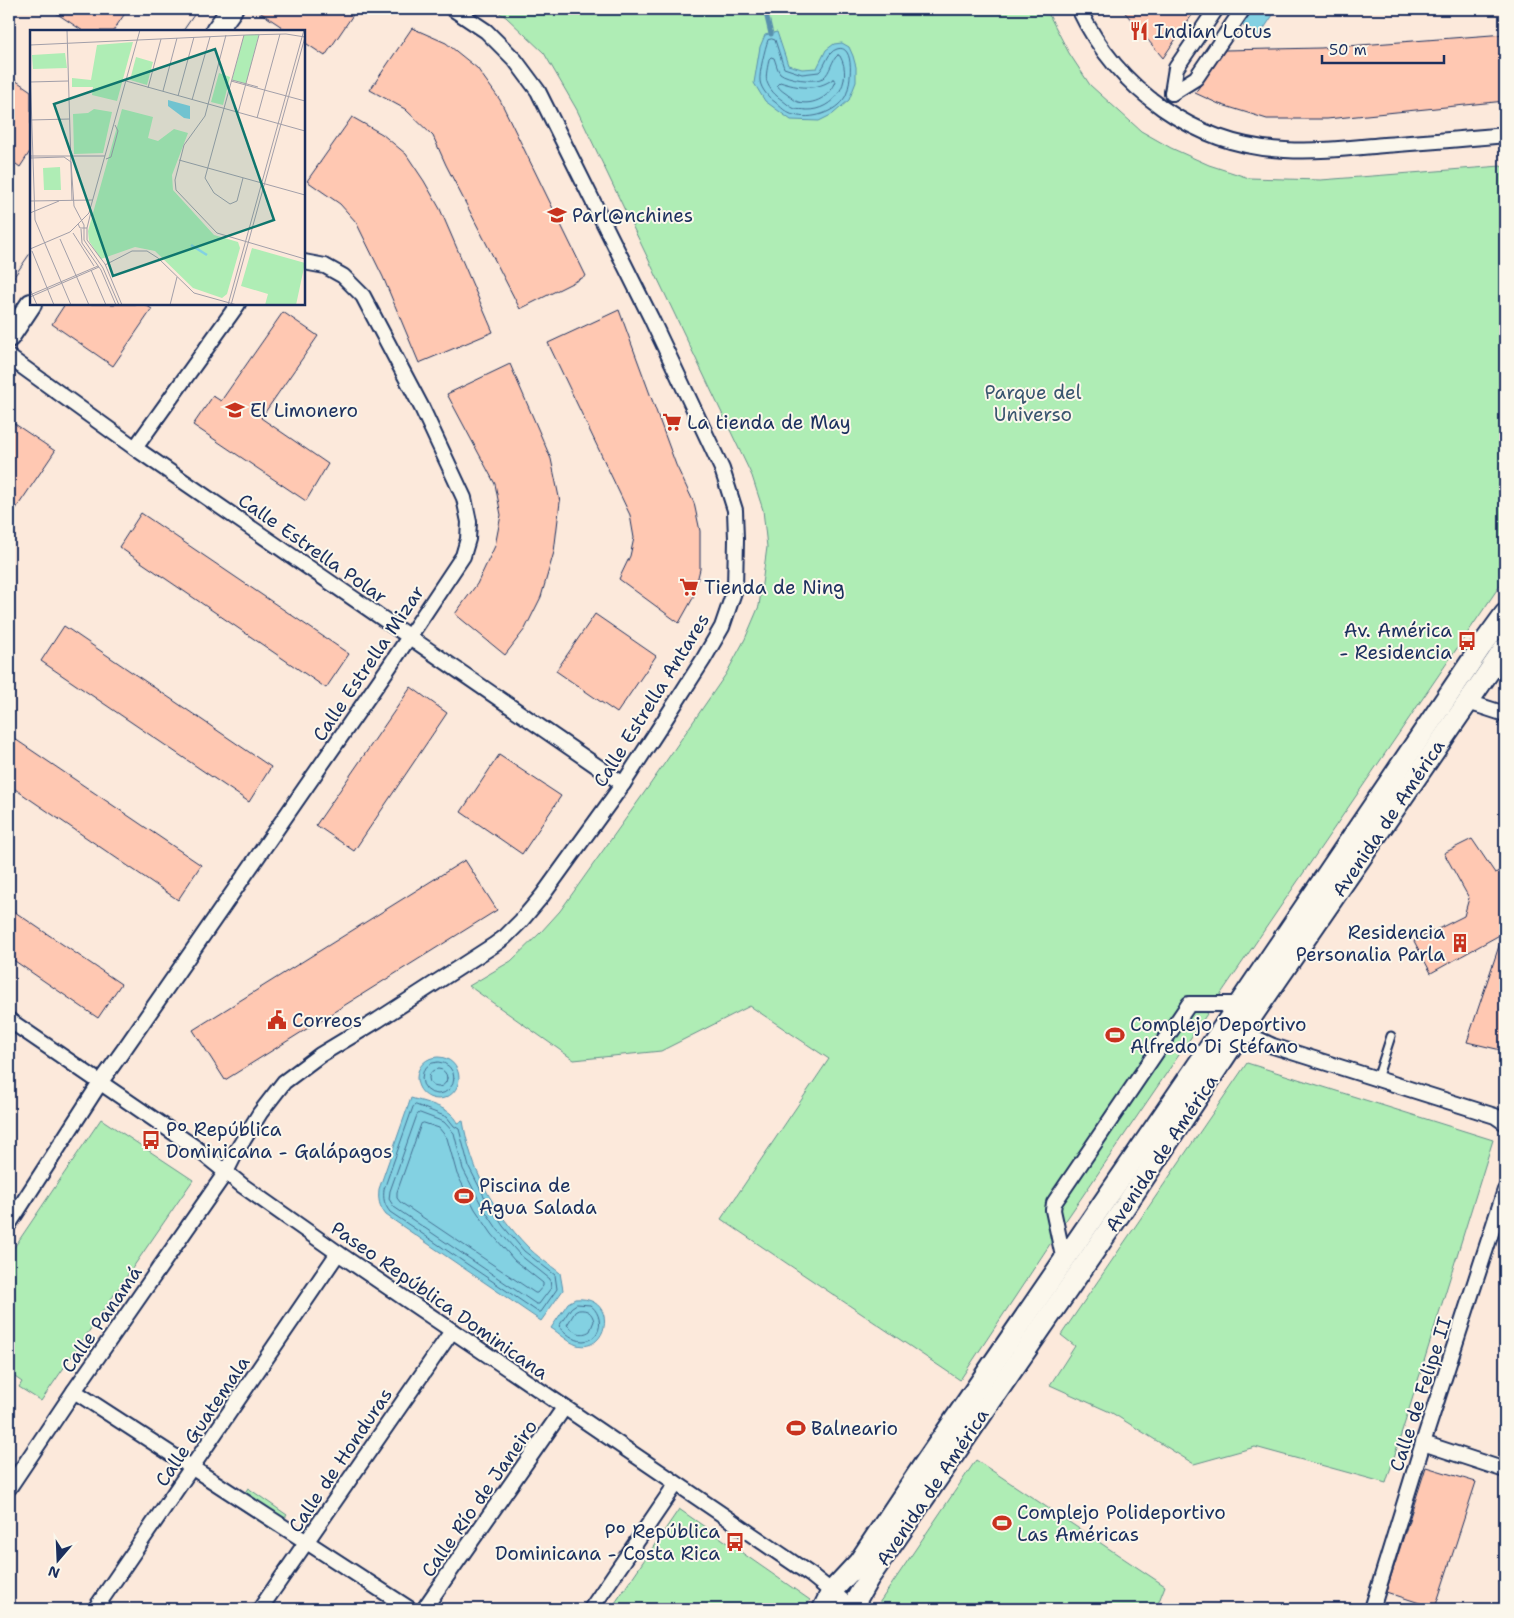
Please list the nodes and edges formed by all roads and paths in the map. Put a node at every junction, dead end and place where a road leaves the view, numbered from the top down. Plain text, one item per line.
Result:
1 (232, 9) edge
2 (453, 9) edge
3 (1079, 9) edge
4 (1216, 9) edge
5 (1243, 9) edge
6 (217, 30) edge
7 (1505, 135) edge
8 (305, 262) edge
9 (30, 305) edge
10 (237, 305) edge
11 (9, 337) edge
12 (9, 357) edge
13 (135, 448) junction
14 (1505, 614) edge
15 (409, 637) junction
16 (1505, 648) edge
17 (1468, 702) junction
18 (1505, 714) edge
19 (623, 784) junction
20 (1240, 1004) junction
21 (9, 1020) edge
22 (1234, 1028) junction
23 (1391, 1036) dead end
24 (1376, 1080) junction
25 (100, 1082) junction
26 (1505, 1122) edge
27 (226, 1172) junction
28 (1505, 1190) edge
29 (9, 1224) edge
30 (338, 1253) junction
31 (1064, 1261) junction
32 (452, 1331) junction
33 (74, 1391) junction
34 (564, 1408) junction
35 (1423, 1443) junction
36 (193, 1467) junction
37 (1505, 1470) edge
38 (676, 1484) junction
39 (9, 1488) edge
40 (306, 1542) junction
41 (832, 1591) junction
42 (852, 1608) edge
43 (96, 1609) edge
44 (260, 1609) edge
45 (410, 1609) edge
46 (424, 1609) edge
47 (591, 1609) edge
48 (823, 1609) edge
49 (1372, 1609) edge

1 - 6 main road
2 - 19 street, Calle Estrella Antares
3 - 7 street
4 - 5 street
8 - 15 street, Calle Estrella Mizar
9 - 11 main road
10 - 13 street
12 - 13 street, Calle Estrella Polar
13 - 15 street, Calle Estrella Polar
14 - 20 main road, Avenida de América
15 - 19 street, Calle Estrella Polar
15 - 25 street, Calle Estrella Mizar
16 - 17 main road, Avenida de América
17 - 18 street
17 - 22 main road, Avenida de América
19 - 27 street, Calle Estrella Antares
20 - 22 main road, Avenida de América
20 - 31 street
21 - 25 street, Paseo República Dominicana
22 - 24 street
22 - 31 main road, Avenida de América
22 - 42 main road, Avenida de América
23 - 24 lane
24 - 26 street
25 - 27 street, Paseo República Dominicana
25 - 29 street, Calle Estrella Mizar
27 - 30 street, Paseo República Dominicana
27 - 33 street, Calle Panamá
28 - 35 street, Calle de Felipe II
30 - 32 street, Paseo República Dominicana
30 - 36 street, Calle Guatemala
31 - 41 main road, Avenida de América
32 - 34 street, Paseo República Dominicana
32 - 40 street, Calle de Honduras
33 - 36 street
33 - 39 street, Calle Panamá
34 - 38 street, Paseo República Dominicana
34 - 46 street, Calle Río de Janeiro
35 - 37 street
35 - 49 street, Calle de Felipe II
36 - 40 street
36 - 43 street, Calle Guatemala
38 - 41 street, Paseo República Dominicana
38 - 47 street
40 - 44 street, Calle de Honduras
40 - 45 street
41 - 42 street, Paseo República Dominicana
41 - 48 main road, Avenida de América

